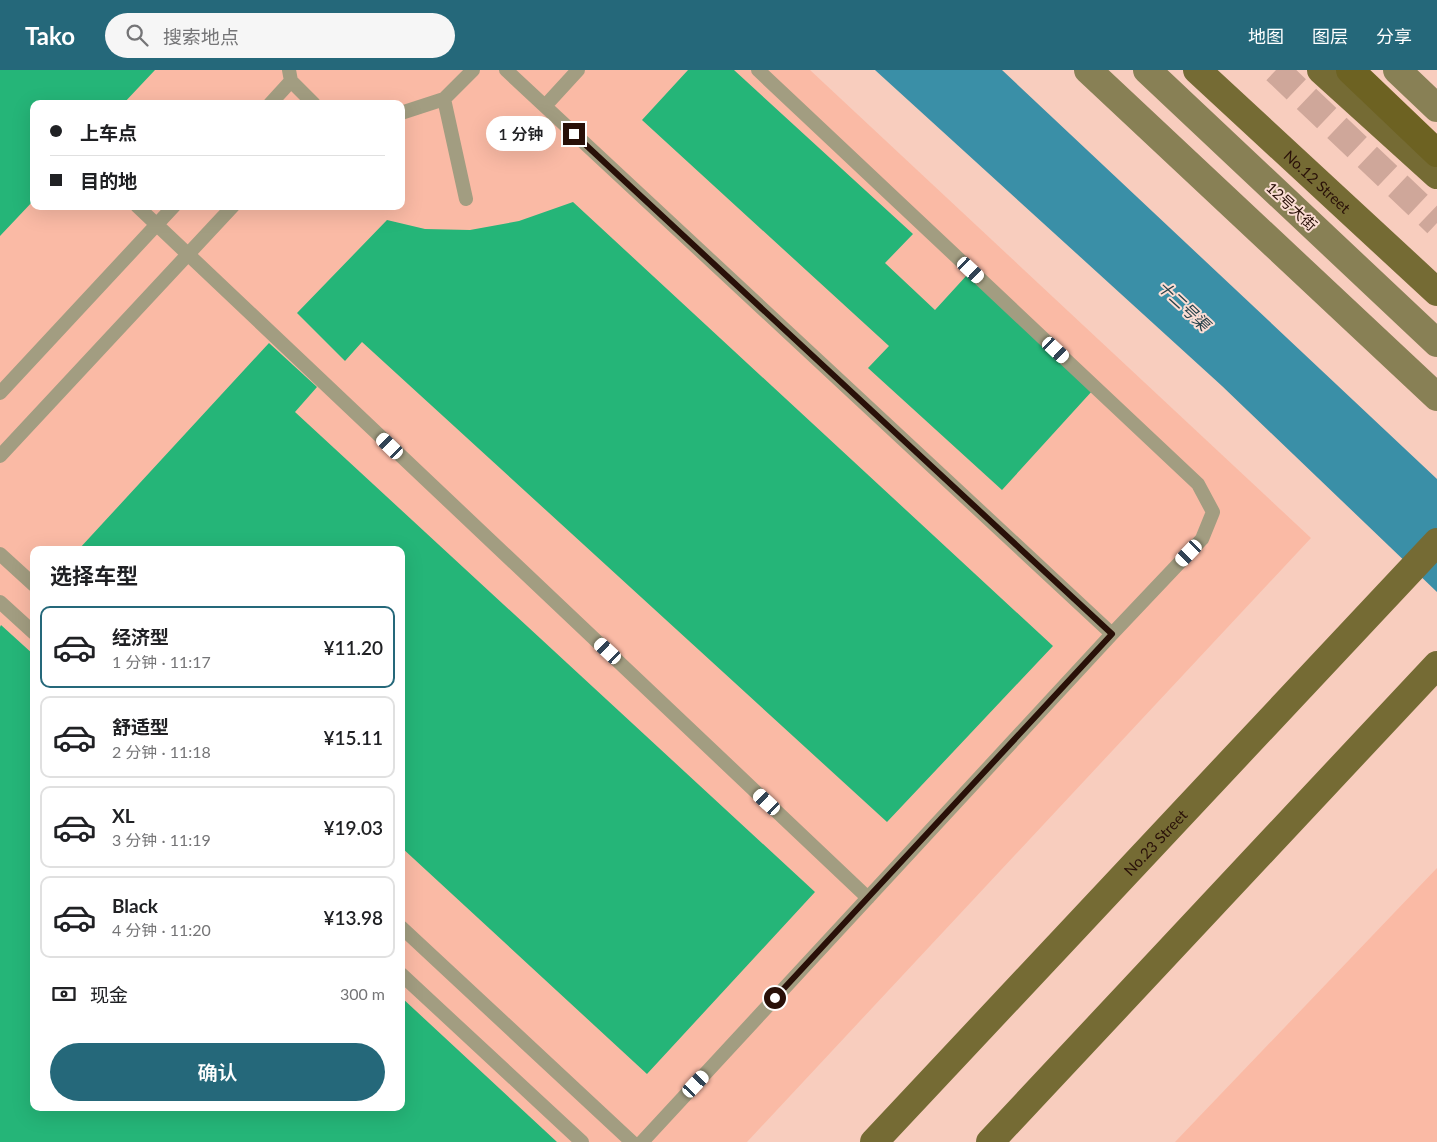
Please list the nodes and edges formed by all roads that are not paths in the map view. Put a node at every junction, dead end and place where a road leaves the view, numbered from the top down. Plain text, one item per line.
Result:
1 (473, 70) edge
2 (506, 70) edge
3 (578, 70) edge
4 (758, 70) edge
5 (1088, 70) edge
6 (1147, 70) edge
7 (1197, 70) edge
8 (1321, 70) edge
9 (1350, 70) edge
10 (1397, 70) edge
11 (290, 76) edge
12 (444, 98) junction
13 (273, 100) edge
14 (311, 100) edge
15 (545, 106) junction
16 (1437, 108) edge
17 (405, 112) edge
18 (1437, 153) edge
19 (1437, 175) edge
20 (466, 199) dead end
21 (141, 210) edge
22 (170, 210) edge
23 (229, 210) edge
24 (157, 225) junction
25 (188, 254) junction
26 (1437, 292) edge
27 (1437, 343) edge
28 (0, 393) edge
29 (1437, 397) edge
30 (0, 456) edge
31 (1437, 542) edge
32 (0, 554) edge
33 (30, 581) edge
34 (0, 602) edge
35 (30, 629) edge
36 (1112, 634) junction
37 (1437, 666) edge
38 (868, 898) junction
39 (405, 931) edge
40 (405, 978) edge
41 (582, 1142) edge
42 (632, 1142) edge
43 (642, 1142) edge
44 (874, 1142) edge
45 (990, 1142) edge

1 - 12 lane
2 - 15 lane
3 - 15 lane
4 - 36 lane
5 - 29 main road
6 - 27 main road, 12号大街
7 - 26 main road, No.12 Street
8 - 19 main road
9 - 18 highway
10 - 16 main road
11 - 13 lane
11 - 14 lane
12 - 17 lane
12 - 20 lane
15 - 36 lane
21 - 24 lane
22 - 24 lane
23 - 25 lane
24 - 25 lane
24 - 28 lane
25 - 30 lane
25 - 38 lane
31 - 44 main road, No.23 Street
32 - 33 lane
34 - 35 lane
36 - 38 lane
37 - 45 main road
38 - 43 lane
39 - 42 lane
40 - 41 lane

